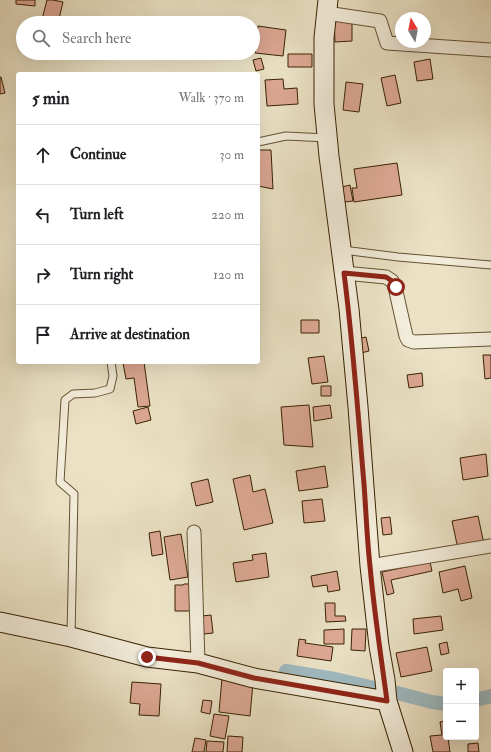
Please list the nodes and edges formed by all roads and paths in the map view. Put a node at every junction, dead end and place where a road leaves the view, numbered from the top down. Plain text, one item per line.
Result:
1 (327, 6) edge
2 (491, 50) edge
3 (327, 138) junction
4 (260, 142) edge
5 (341, 249) junction
6 (491, 265) edge
7 (344, 273) junction
8 (491, 339) edge
9 (111, 364) edge
10 (194, 532) dead end
11 (491, 546) edge
12 (370, 566) junction
13 (0, 622) edge
14 (71, 637) junction
15 (198, 663) junction
16 (387, 700) junction
17 (403, 752) edge

1 - 2 street
1 - 3 main road
3 - 4 lane
3 - 5 main road
5 - 6 lane
5 - 7 main road
7 - 8 street
7 - 12 main road
9 - 14 lane
10 - 15 street
11 - 12 street
12 - 16 main road
13 - 14 main road
14 - 15 main road
15 - 16 main road
16 - 17 main road

